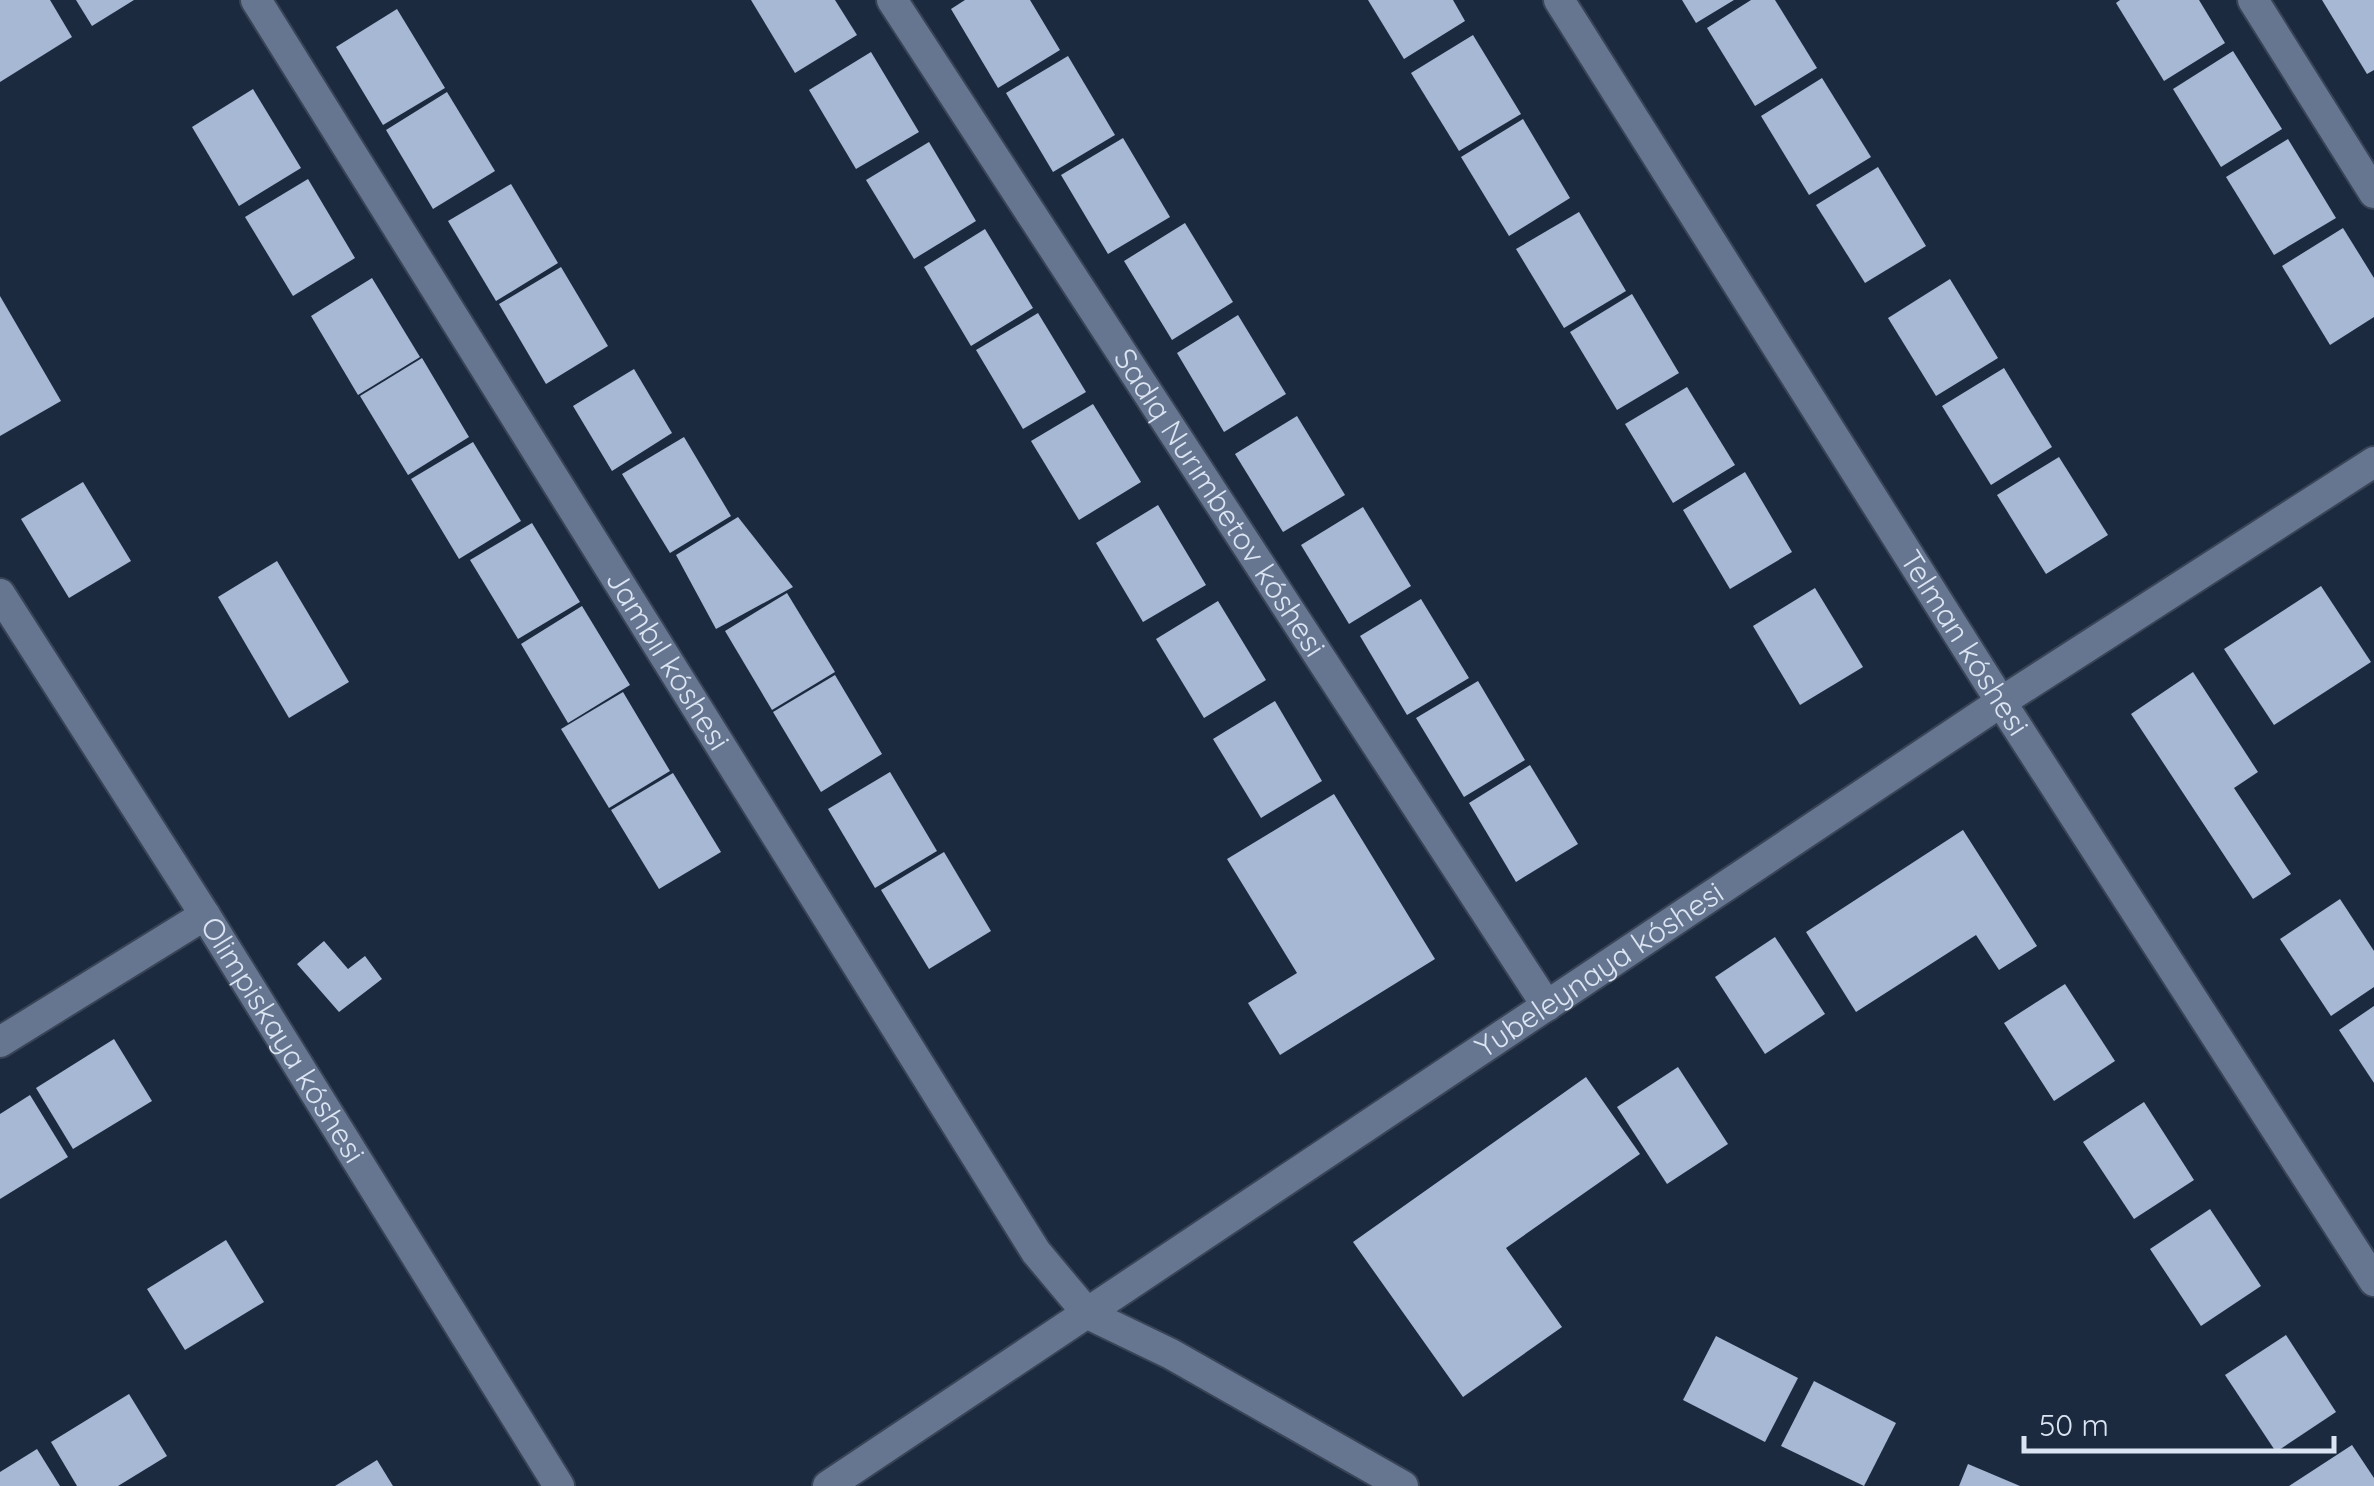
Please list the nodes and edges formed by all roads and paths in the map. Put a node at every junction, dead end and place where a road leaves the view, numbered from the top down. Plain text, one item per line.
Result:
1 (256, 0) edge
2 (892, 0) edge
3 (1559, 0) edge
4 (2253, 0) edge
5 (2374, 193) edge
6 (2374, 462) edge
7 (0, 594) edge
8 (2001, 702) junction
9 (205, 915) junction
10 (1546, 1006) junction
11 (0, 1042) edge
12 (2374, 1281) edge
13 (1088, 1314) junction
14 (559, 1486) edge
15 (828, 1486) edge
16 (1403, 1486) edge

1 - 13 street, Jambıl kóshesi
2 - 10 street, Sadıq Nurımbetov kóshesi
3 - 8 street, Telman kóshesi
4 - 5 street
6 - 8 street, Yubeleynaya kóshesi
7 - 9 street, Olimpiskaya kóshesi
8 - 10 street, Yubeleynaya kóshesi
8 - 12 street, Telman kóshesi
9 - 11 street
9 - 14 street, Olimpiskaya kóshesi
10 - 13 street, Yubeleynaya kóshesi
13 - 15 street, Yubeleynaya kóshesi
13 - 16 street

